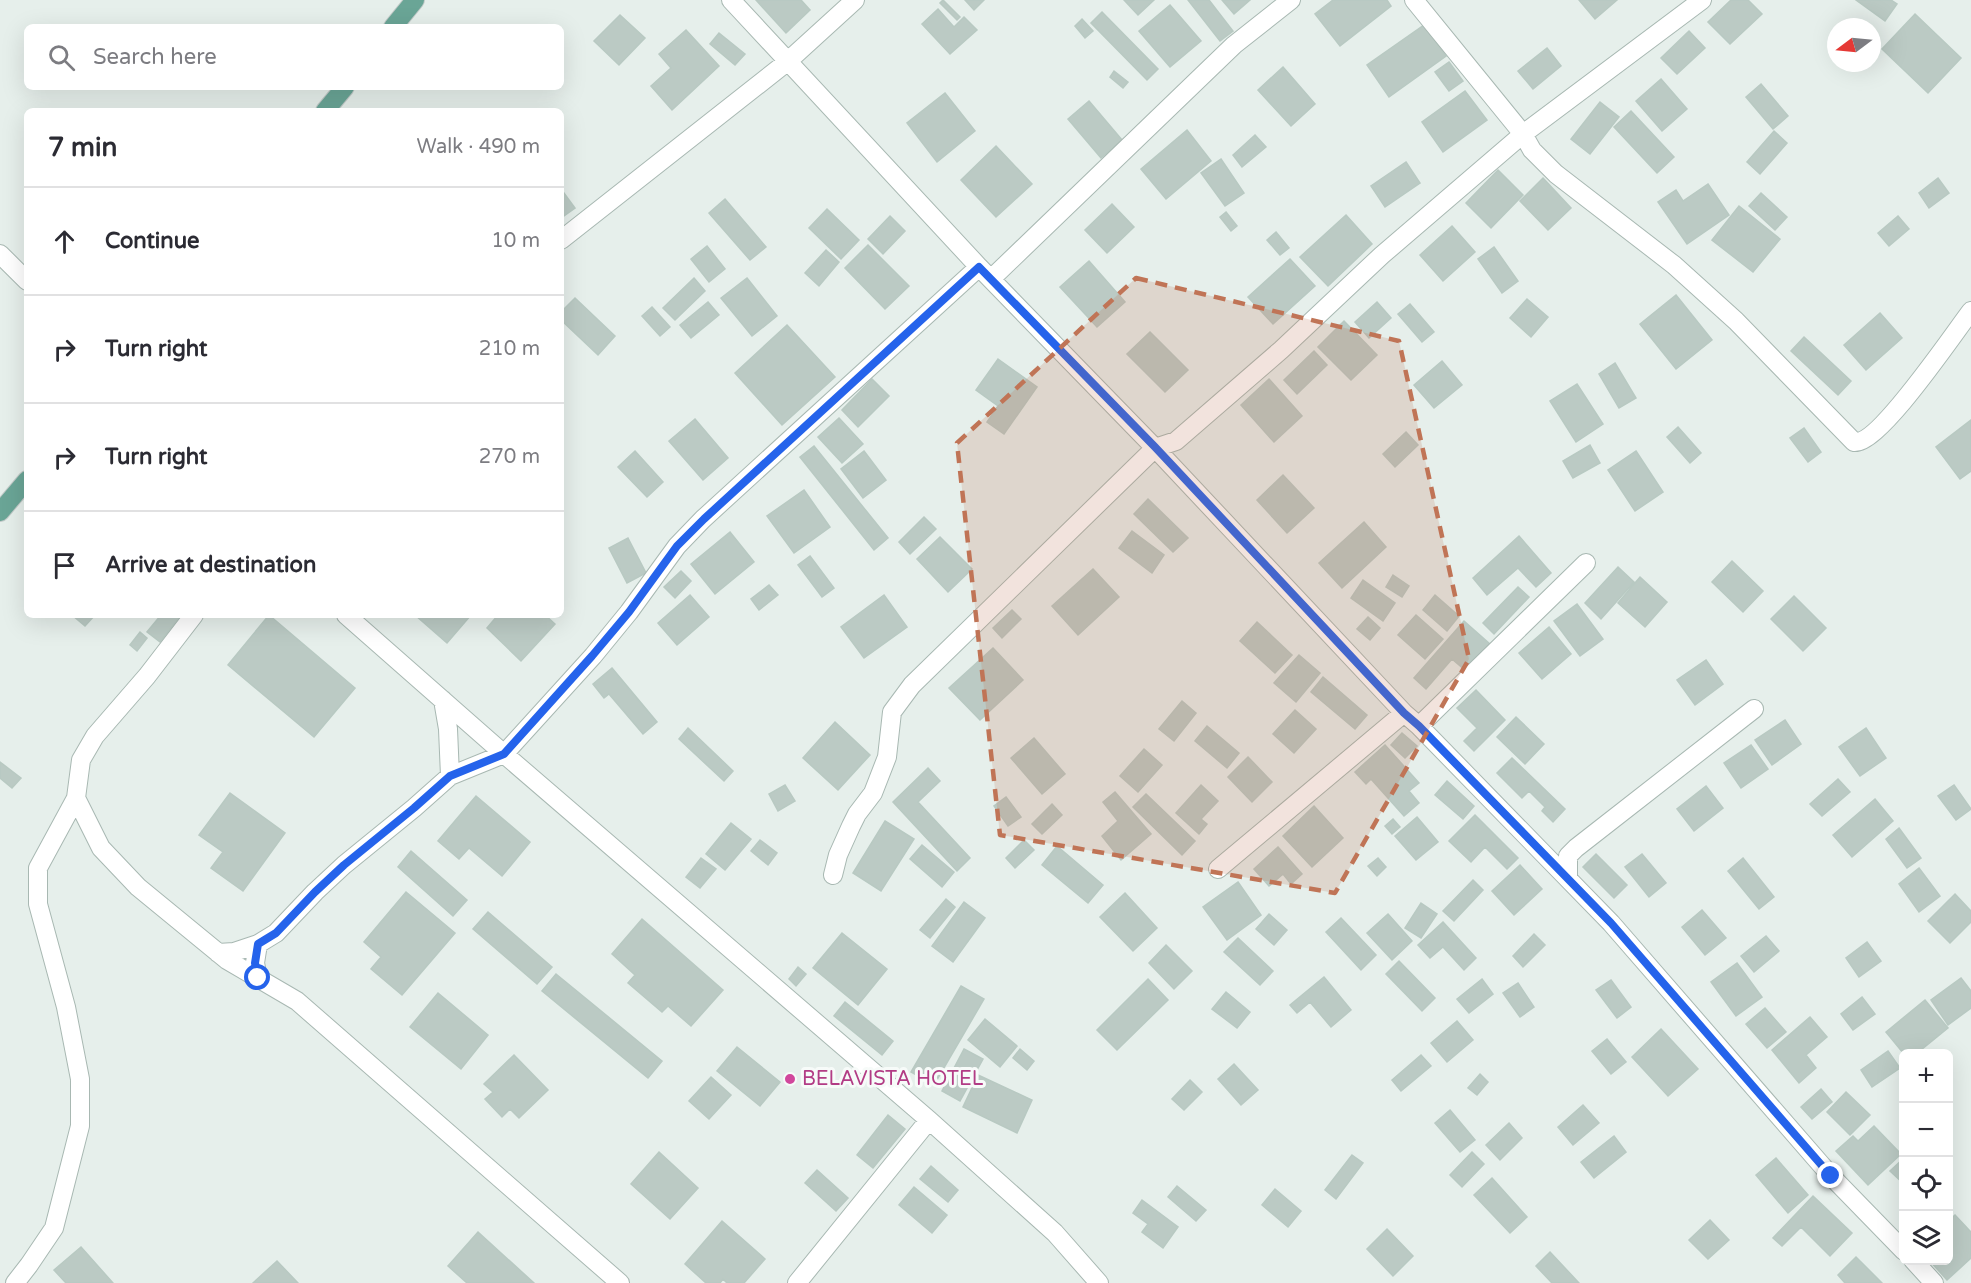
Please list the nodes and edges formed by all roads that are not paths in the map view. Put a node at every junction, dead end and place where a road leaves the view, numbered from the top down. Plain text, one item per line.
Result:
1 (415, 0) edge
2 (731, 0) edge
3 (855, 0) edge
4 (1291, 0) edge
5 (1414, 0) edge
6 (1702, 0) edge
7 (395, 24) edge
8 (787, 62) junction
9 (343, 90) edge
10 (328, 108) edge
11 (1523, 134) junction
12 (564, 238) edge
13 (0, 254) edge
14 (986, 273) junction
15 (24, 278) edge
16 (1971, 311) edge
17 (1964, 334) edge
18 (1155, 447) junction
19 (24, 484) edge
20 (0, 512) edge
21 (1586, 563) dead end
22 (192, 618) edge
23 (349, 618) edge
24 (442, 700) junction
25 (1754, 709) dead end
26 (1404, 713) junction
27 (1419, 726) junction
28 (504, 754) junction
29 (450, 776) junction
30 (76, 798) junction
31 (1218, 869) dead end
32 (833, 876) dead end
33 (1568, 879) junction
34 (258, 944) junction
35 (218, 953) junction
36 (258, 978) junction
37 (929, 1120) junction
38 (1899, 1246) edge
39 (1917, 1265) edge
40 (15, 1283) edge
41 (620, 1283) edge
42 (796, 1283) edge
43 (1099, 1283) edge
44 (1934, 1283) edge

1 - 7 main road
2 - 8 street
3 - 8 street
4 - 14 street
5 - 11 street
6 - 11 street
8 - 12 street
8 - 14 street
9 - 10 main road
11 - 17 street
11 - 18 street
13 - 15 street
14 - 18 street
14 - 28 street
16 - 17 street
18 - 26 street
18 - 32 street
19 - 20 main road
21 - 27 street
22 - 30 street
23 - 24 street
24 - 28 street
24 - 29 street
25 - 33 street
26 - 27 street
26 - 31 street
27 - 33 street
28 - 29 street
28 - 37 street
29 - 34 street
30 - 35 street
30 - 40 street
33 - 38 street
34 - 35 street
34 - 36 street
35 - 36 street
36 - 41 street
37 - 42 street
37 - 43 street
39 - 44 street

